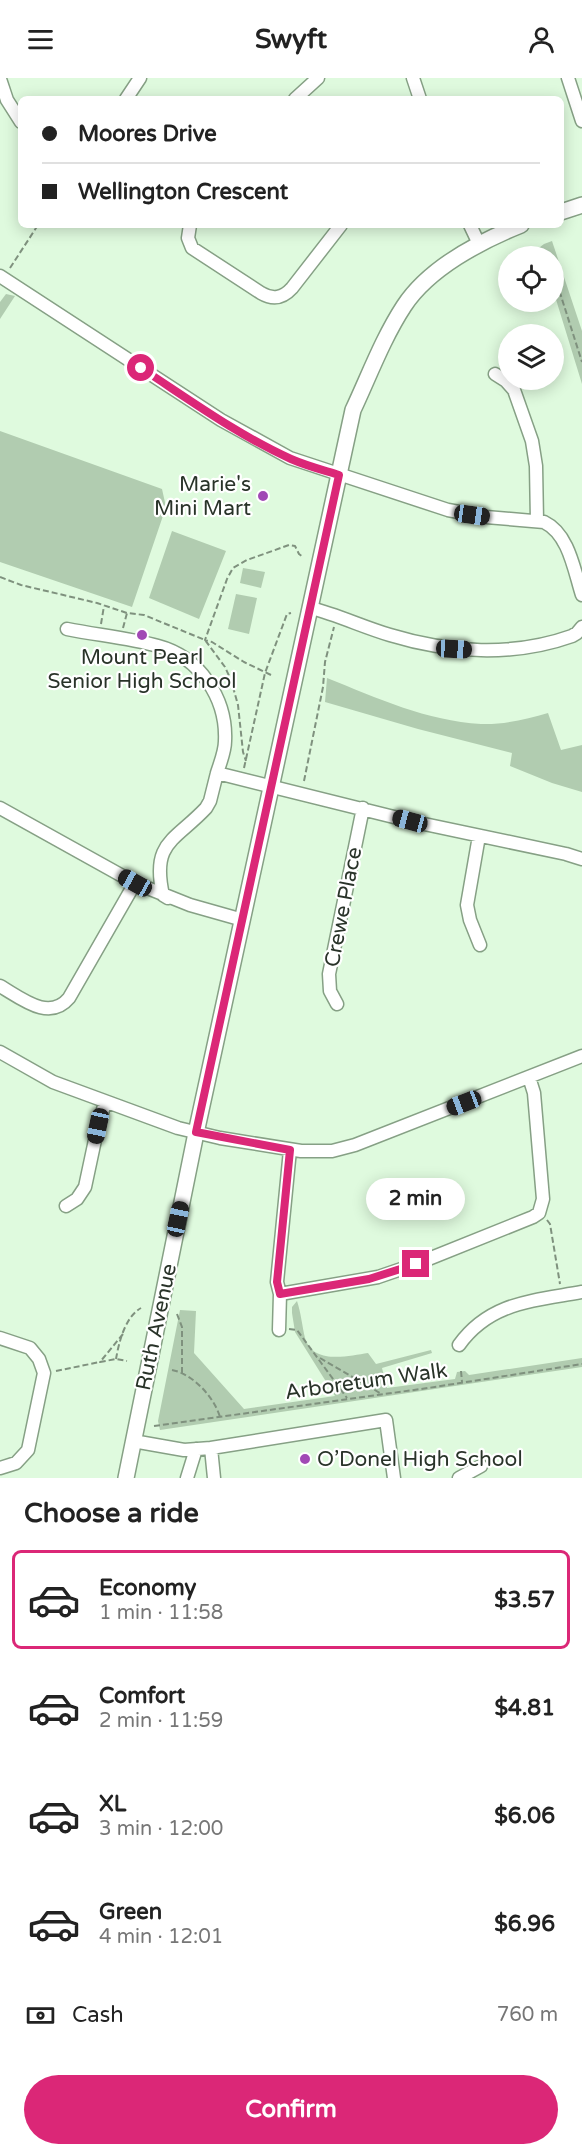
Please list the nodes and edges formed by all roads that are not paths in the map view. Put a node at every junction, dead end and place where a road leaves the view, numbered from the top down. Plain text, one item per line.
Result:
1 (140, 78) edge
2 (318, 78) edge
3 (413, 78) edge
4 (568, 78) edge
5 (0, 79) edge
6 (128, 96) edge
7 (298, 96) edge
8 (419, 96) edge
9 (581, 115) edge
10 (18, 117) edge
11 (582, 205) edge
12 (564, 211) edge
13 (190, 228) edge
14 (339, 228) edge
15 (471, 228) edge
16 (514, 228) edge
17 (479, 244) junction
18 (3, 277) edge
19 (495, 374) dead end
20 (339, 475) junction
21 (537, 521) junction
22 (582, 595) edge
23 (311, 608) junction
24 (67, 629) dead end
25 (580, 633) edge
26 (217, 773) junction
27 (272, 787) junction
28 (0, 808) edge
29 (363, 808) junction
30 (479, 836) junction
31 (582, 859) edge
32 (135, 883) junction
33 (163, 895) junction
34 (242, 924) junction
35 (480, 945) dead end
36 (0, 986) edge
37 (337, 1004) dead end
38 (0, 1052) edge
39 (582, 1056) edge
40 (529, 1077) junction
41 (105, 1103) junction
42 (196, 1132) junction
43 (290, 1150) junction
44 (66, 1206) dead end
45 (582, 1292) edge
46 (280, 1294) junction
47 (279, 1330) road end
48 (0, 1338) edge
49 (459, 1345) dead end
50 (133, 1441) junction
51 (211, 1448) junction
52 (196, 1449) junction
53 (481, 1466) dead end
54 (0, 1468) edge
55 (126, 1478) edge
56 (187, 1478) edge
57 (214, 1478) edge
58 (394, 1478) edge
59 (459, 1478) edge

1 - 6 street
2 - 7 street
3 - 8 street
4 - 9 street
5 - 10 street
11 - 12 main road
13 - 14 street
15 - 17 street
16 - 17 main road, Ruth Avenue
17 - 20 main road, Ruth Avenue
18 - 20 street
19 - 21 street
20 - 21 street
20 - 23 main road, Ruth Avenue
21 - 22 street
23 - 25 street
23 - 27 main road, Ruth Avenue
24 - 26 street
26 - 27 street
26 - 33 street
27 - 29 street
27 - 34 main road, Ruth Avenue
28 - 32 street
29 - 30 street
29 - 37 street, Crewe Place
30 - 31 street
30 - 35 street
32 - 33 street
32 - 36 street
33 - 34 street
34 - 42 main road, Ruth Avenue
38 - 41 street
39 - 40 street
40 - 43 street
40 - 46 street
41 - 42 street
41 - 44 street
42 - 43 street
42 - 50 main road, Ruth Avenue
43 - 46 street
45 - 49 street
46 - 47 street
48 - 54 street
50 - 52 street
50 - 55 main road, Ruth Avenue
51 - 52 street
51 - 57 street
51 - 58 street
52 - 56 street
53 - 59 street

